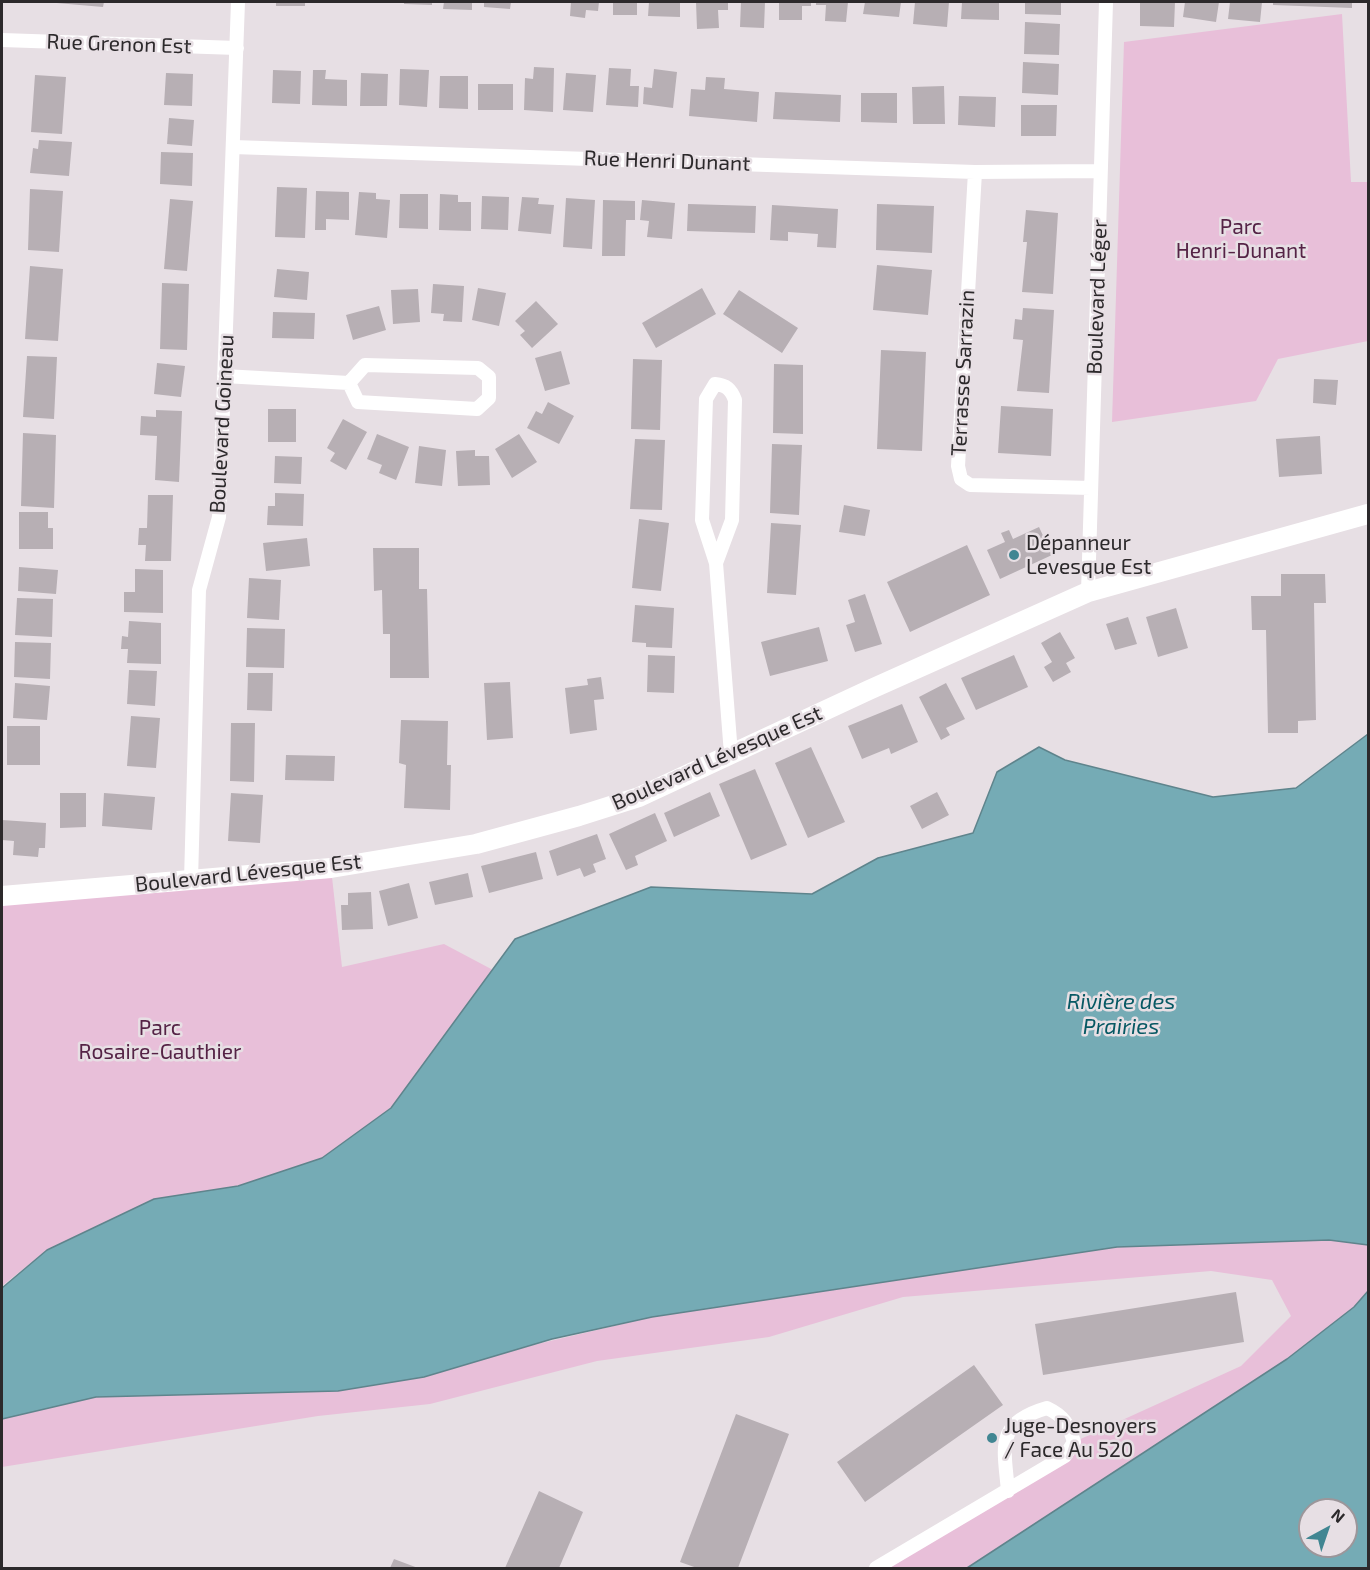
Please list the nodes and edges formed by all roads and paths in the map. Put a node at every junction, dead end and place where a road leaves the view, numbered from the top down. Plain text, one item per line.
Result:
1 (238, 2) edge
2 (1106, 2) edge
3 (2, 40) edge
4 (237, 48) junction
5 (233, 147) junction
6 (1100, 171) junction
7 (975, 172) junction
8 (224, 376) junction
9 (349, 383) junction
10 (1091, 488) junction
11 (1368, 514) edge
12 (716, 563) junction
13 (1088, 592) junction
14 (731, 754) junction
15 (192, 880) junction
16 (2, 896) edge
17 (1008, 1491) junction
18 (876, 1569) edge

1 - 4 street, Boulevard Goineau
2 - 6 street, Boulevard Léger
3 - 4 street, Rue Grenon Est
4 - 5 street, Boulevard Goineau
5 - 7 street, Rue Henri Dunant
5 - 8 street, Boulevard Goineau
6 - 7 street, Rue Henri Dunant
6 - 10 street, Boulevard Léger
7 - 10 street, Terrasse Sarrazin
8 - 9 street
8 - 15 street, Boulevard Goineau
9 - 9 street
10 - 13 street, Boulevard Léger
11 - 13 street, Boulevard Lévesque Est
12 - 12 street
12 - 14 street
13 - 14 street, Boulevard Lévesque Est
14 - 15 street, Boulevard Lévesque Est
15 - 16 street, Boulevard Lévesque Est
17 - 17 street
17 - 18 street

